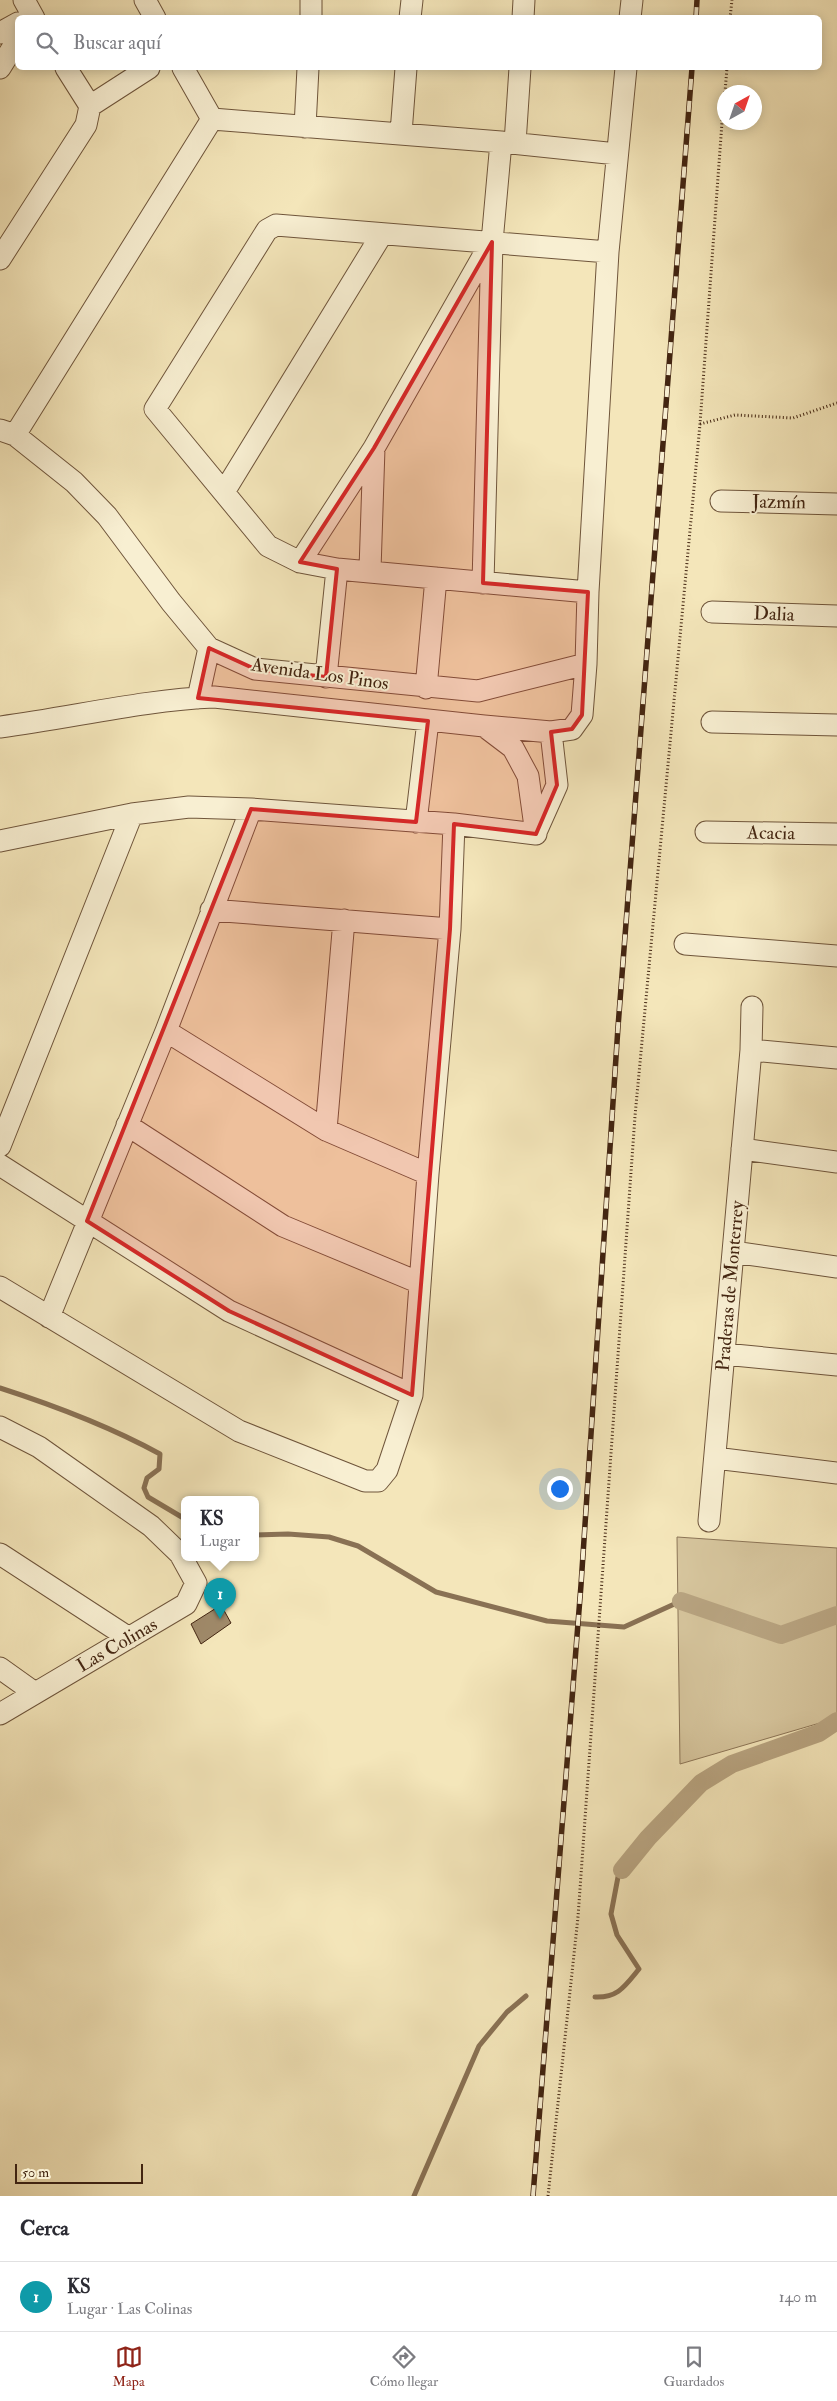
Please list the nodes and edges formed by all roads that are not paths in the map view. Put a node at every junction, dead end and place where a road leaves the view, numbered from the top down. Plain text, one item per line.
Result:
1 (145, 0) edge
2 (312, 0) edge
3 (412, 0) edge
4 (524, 0) edge
5 (632, 0) edge
6 (153, 15) edge
7 (310, 15) edge
8 (410, 15) edge
9 (523, 15) edge
10 (630, 15) edge
11 (15, 23) edge
12 (0, 33) edge
13 (15, 43) edge
14 (0, 68) edge
15 (67, 70) edge
16 (146, 70) edge
17 (184, 70) edge
18 (308, 70) edge
19 (406, 70) edge
20 (520, 70) edge
21 (626, 70) edge
22 (90, 106) junction
23 (212, 119) junction
24 (305, 126) junction
25 (401, 133) junction
26 (508, 143) junction
27 (617, 154) junction
28 (382, 234) junction
29 (492, 242) junction
30 (608, 252) junction
31 (0, 259) edge
32 (8, 432) edge
33 (374, 448) junction
34 (224, 492) junction
35 (721, 501) dead end
36 (837, 504) edge
37 (300, 562) junction
38 (337, 569) junction
39 (370, 570) junction
40 (436, 578) junction
41 (483, 584) junction
42 (588, 592) junction
43 (712, 612) dead end
44 (837, 616) edge
45 (209, 648) junction
46 (586, 664) junction
47 (326, 677) junction
48 (426, 688) junction
49 (198, 698) junction
50 (428, 721) junction
51 (712, 722) dead end
52 (484, 726) junction
53 (837, 726) edge
54 (0, 727) edge
55 (551, 732) junction
56 (250, 809) junction
57 (132, 814) junction
58 (416, 822) junction
59 (454, 824) junction
60 (706, 832) dead end
61 (536, 834) junction
62 (837, 834) edge
63 (2, 847) edge
64 (211, 910) junction
65 (344, 920) junction
66 (450, 929) junction
67 (685, 944) dead end
68 (837, 956) edge
69 (752, 1007) dead end
70 (166, 1031) junction
71 (751, 1050) junction
72 (837, 1058) edge
73 (127, 1125) junction
74 (326, 1130) junction
75 (0, 1146) edge
76 (742, 1149) junction
77 (837, 1162) edge
78 (0, 1165) edge
79 (428, 1174) junction
80 (87, 1220) junction
81 (733, 1252) junction
82 (837, 1267) edge
83 (420, 1283) junction
84 (0, 1287) edge
85 (49, 1318) junction
86 (724, 1354) junction
87 (837, 1365) edge
88 (412, 1395) junction
89 (0, 1427) edge
90 (715, 1458) junction
91 (837, 1473) edge
92 (709, 1521) dead end
93 (0, 1554) edge
94 (181, 1556) edge
95 (184, 1561) edge
96 (129, 1638) junction
97 (0, 1668) edge
98 (35, 1693) junction
99 (0, 1714) edge

1 - 6 street
2 - 7 street
3 - 8 street
4 - 9 street
5 - 10 street
11 - 12 street
13 - 14 street
15 - 22 street
16 - 22 street
17 - 23 street
18 - 24 street
19 - 25 street
20 - 26 street
21 - 27 street
22 - 31 street
23 - 24 street
23 - 32 street
24 - 25 street
25 - 26 street
26 - 27 street
26 - 29 street
27 - 30 street
28 - 29 street
28 - 34 street
28 - 34 street
29 - 30 street
29 - 33 street
29 - 41 street
30 - 42 street
32 - 45 street, Avenida Los Pinos
33 - 37 street
33 - 39 street
34 - 37 street
35 - 36 street, Jazmín
37 - 38 street
38 - 39 street
38 - 47 street
39 - 40 street
40 - 41 street
40 - 48 street
41 - 42 street
42 - 46 street
43 - 44 street, Dalia
45 - 47 street, Avenida Los Pinos
45 - 49 street
46 - 48 street, Avenida Los Pinos
46 - 55 street
47 - 48 street, Avenida Los Pinos
49 - 50 street, Avenida Los Pinos
49 - 54 street, Avenida Los Pinos
50 - 52 street, Avenida Los Pinos
50 - 58 street
51 - 53 street
52 - 55 street, Avenida Los Pinos
52 - 61 street
55 - 61 street
56 - 57 street
56 - 58 street
56 - 64 street
57 - 63 street
57 - 75 street
58 - 59 street
59 - 61 street
59 - 66 street
60 - 62 street, Acacia
64 - 65 street
64 - 70 street
65 - 66 street
65 - 74 street
66 - 79 street
67 - 68 street
69 - 71 street, Praderas de Monterrey
70 - 73 street
70 - 74 street
71 - 72 street
71 - 76 street, Praderas de Monterrey
73 - 80 street
73 - 83 street
74 - 79 street
76 - 77 street
76 - 81 street, Praderas de Monterrey
78 - 80 street
79 - 83 street
80 - 85 street
80 - 88 street
81 - 82 street
81 - 86 street, Praderas de Monterrey
83 - 88 street
84 - 85 street
85 - 88 street
86 - 87 street
86 - 90 street, Praderas de Monterrey
89 - 94 street, Las Colinas
90 - 91 street
90 - 92 street, Praderas de Monterrey
93 - 96 street
95 - 96 street, Las Colinas
96 - 98 street, Las Colinas
97 - 98 street
98 - 99 street, Las Colinas

